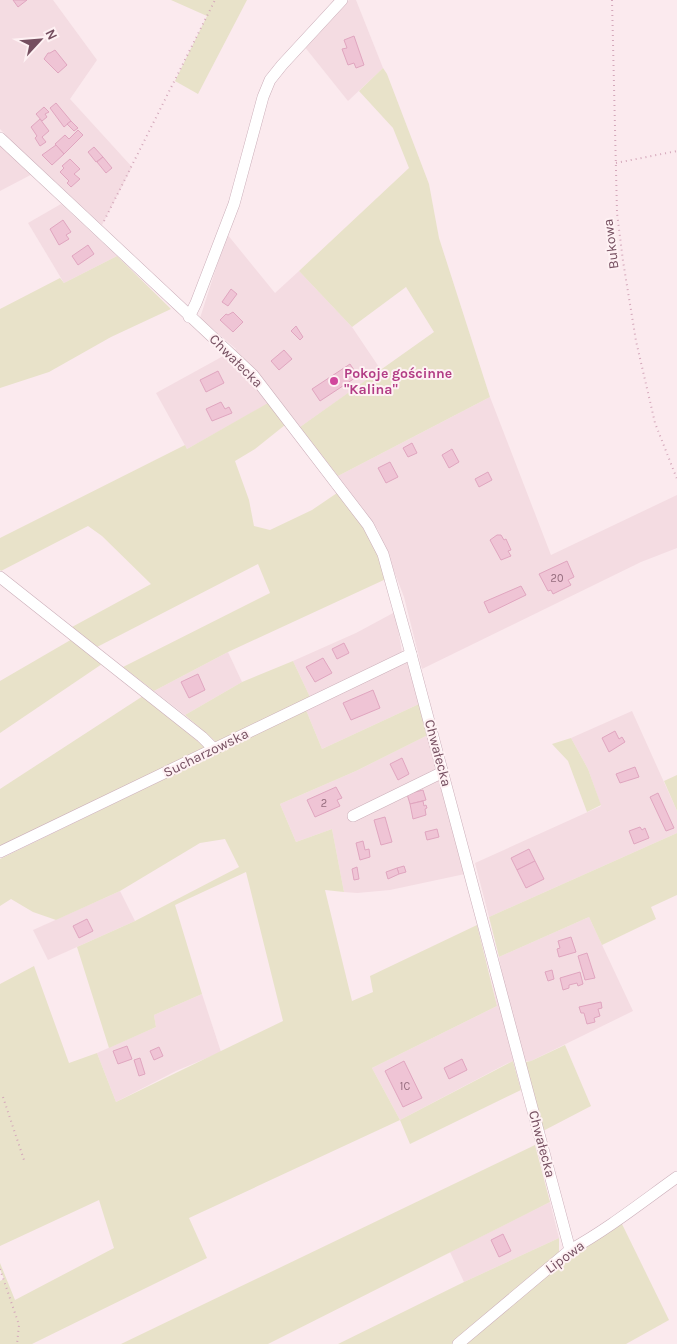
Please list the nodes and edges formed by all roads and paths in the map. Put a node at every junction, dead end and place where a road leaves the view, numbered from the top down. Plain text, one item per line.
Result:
1 (215, 0) edge
2 (342, 0) edge
3 (612, 0) edge
4 (0, 138) edge
5 (677, 151) edge
6 (616, 163) junction
7 (99, 232) junction
8 (189, 317) junction
9 (677, 479) edge
10 (0, 577) edge
11 (411, 654) junction
12 (214, 749) junction
13 (443, 772) junction
14 (353, 816) dead end
15 (0, 852) edge
16 (3, 1098) dead end
17 (24, 1160) dead end
18 (677, 1177) edge
19 (570, 1250) junction
20 (0, 1268) edge
21 (17, 1344) edge
22 (458, 1344) edge

1 - 7 path
2 - 8 street
3 - 6 path, Bukowa
4 - 7 street, Chwałecka
5 - 6 path
6 - 9 path, Bukowa
7 - 8 street, Chwałecka
8 - 11 street, Chwałecka
10 - 12 street
11 - 12 street, Sucharzowska
11 - 13 street, Chwałecka
12 - 15 street, Sucharzowska
13 - 14 street
13 - 19 street, Chwałecka
16 - 17 path
18 - 19 street, Lipowa
19 - 22 street, Lipowa
20 - 21 path

